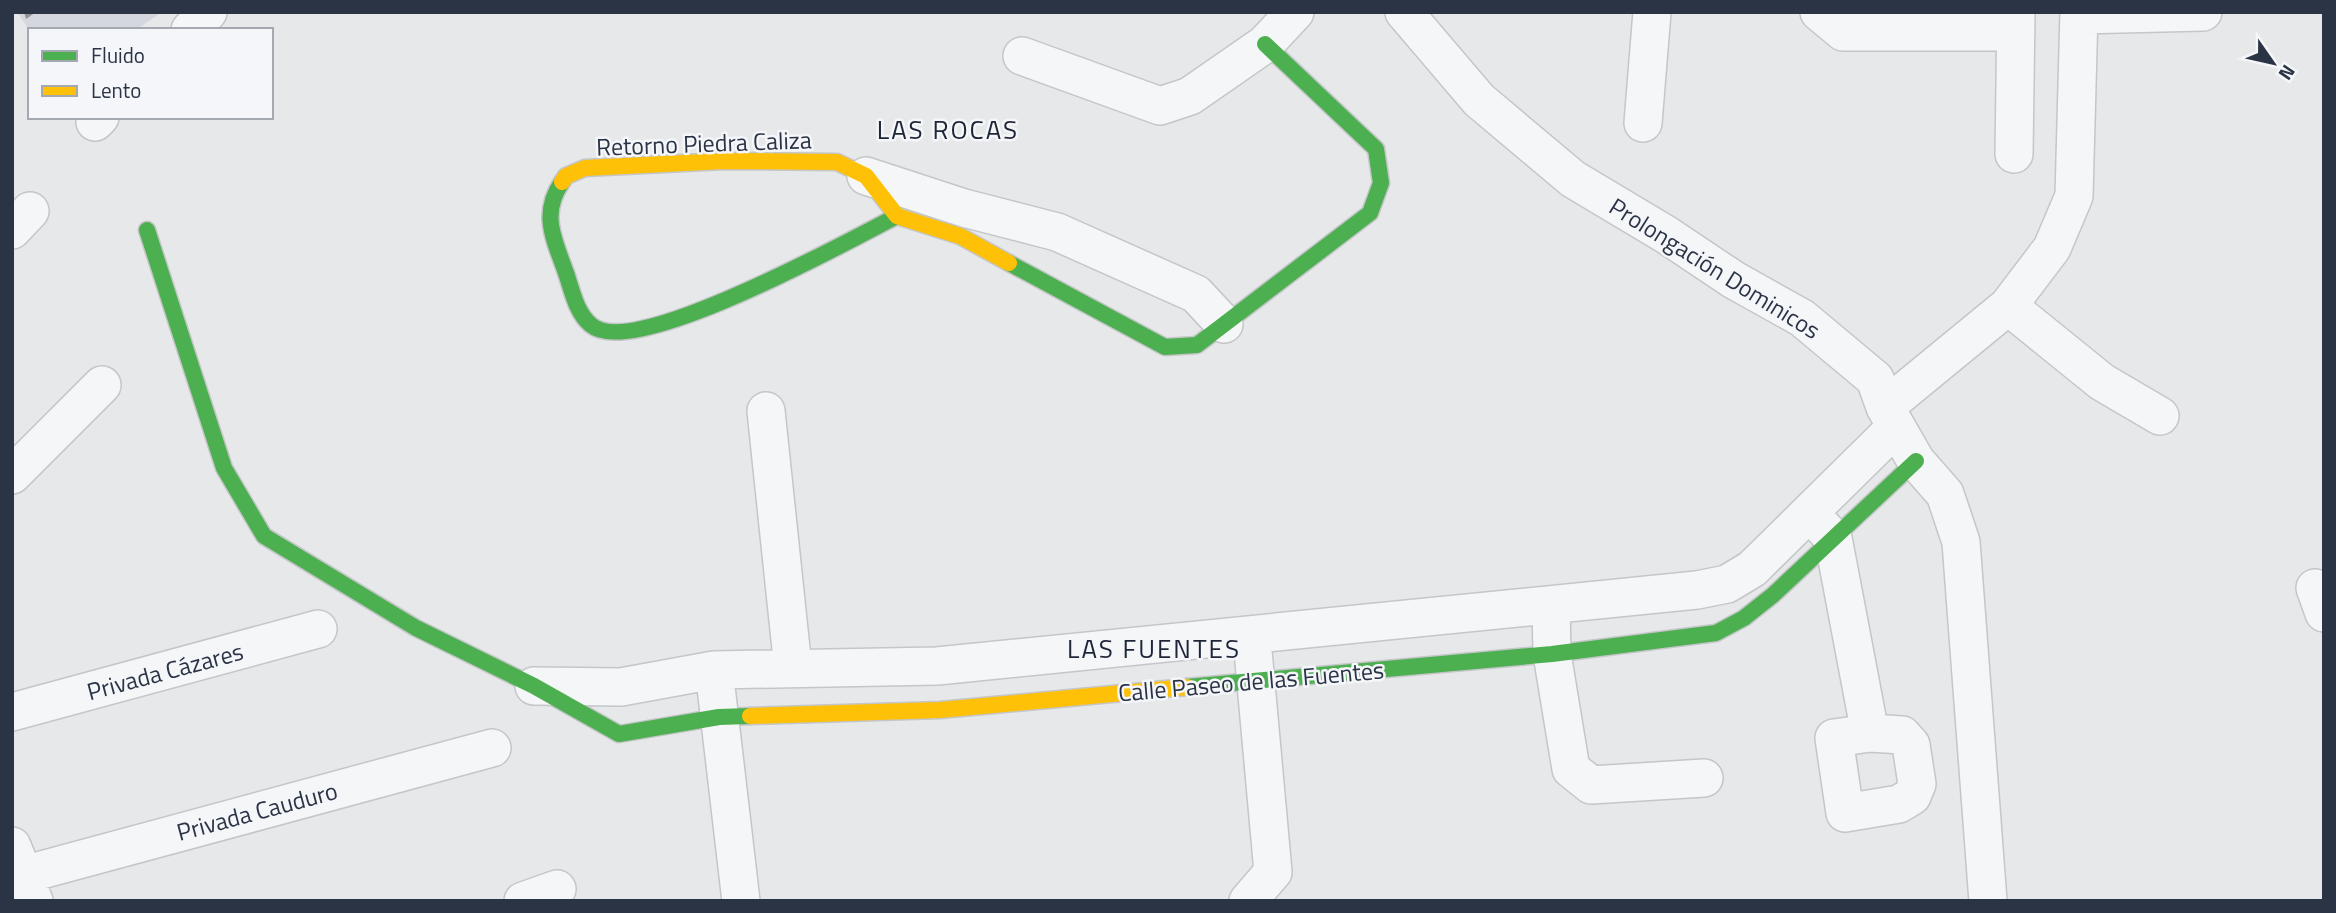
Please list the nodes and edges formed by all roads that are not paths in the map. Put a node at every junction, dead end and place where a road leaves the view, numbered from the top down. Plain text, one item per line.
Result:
1 (208, 12) edge
2 (1295, 12) edge
3 (1404, 12) edge
4 (1652, 12) edge
5 (1819, 12) edge
6 (2203, 12) edge
7 (2079, 13) edge
8 (2016, 22) edge
9 (192, 28) edge
10 (1265, 44) junction
11 (1022, 56) dead end
12 (1643, 123) dead end
13 (2014, 154) dead end
14 (866, 176) junction
15 (897, 216) junction
16 (147, 230) dead end
17 (2008, 306) junction
18 (1224, 324) junction
19 (102, 385) dead end
20 (766, 411) dead end
21 (2160, 416) dead end
22 (1891, 417) junction
23 (1916, 461) junction
24 (12, 475) edge
25 (1809, 512) junction
26 (1833, 538) junction
27 (1762, 582) junction
28 (1551, 606) junction
29 (318, 629) dead end
30 (1252, 636) junction
31 (1552, 654) junction
32 (937, 666) junction
33 (793, 668) junction
34 (714, 670) junction
35 (1255, 680) junction
36 (534, 686) junction
37 (940, 710) junction
38 (12, 712) edge
39 (719, 717) junction
40 (1870, 733) dead end
41 (492, 748) dead end
42 (1704, 778) dead end
43 (23, 874) edge
44 (557, 889) dead end
45 (523, 901) edge
46 (741, 901) edge
47 (1248, 901) edge
48 (1989, 901) edge

1 - 9 street
2 - 10 street
3 - 22 street, Prolongación Dominicos
4 - 12 street
5 - 8 street
6 - 7 street
7 - 17 street, Calle Paseo de las Fuentes
8 - 13 street
10 - 11 street
10 - 18 street
14 - 15 street, Retorno Piedra Caliza
14 - 15 street, Retorno Piedra Caliza
14 - 18 street
15 - 18 street
16 - 36 street, Calle Paseo de las Fuentes
17 - 21 street
17 - 22 street, Calle Paseo de las Fuentes
19 - 24 street
20 - 33 street
22 - 23 street, Prolongación Dominicos
22 - 25 street, Calle Paseo de las Fuentes
23 - 26 street, Calle Paseo de las Fuentes
23 - 48 street, Prolongación Dominicos
25 - 26 street
25 - 27 street, Calle Paseo de las Fuentes
26 - 27 street, Calle Paseo de las Fuentes
26 - 40 street
27 - 28 street, Calle Paseo de las Fuentes
27 - 31 street, Calle Paseo de las Fuentes
28 - 30 street, Calle Paseo de las Fuentes
28 - 31 street
29 - 38 street, Privada Cázares
30 - 32 street, Calle Paseo de las Fuentes
30 - 35 street
31 - 35 street, Calle Paseo de las Fuentes
31 - 42 street
32 - 33 street, Calle Paseo de las Fuentes
32 - 37 street
33 - 34 street, Calle Paseo de las Fuentes
34 - 36 street, Calle Paseo de las Fuentes
34 - 39 street
35 - 37 street, Calle Paseo de las Fuentes
35 - 47 street
36 - 39 street, Calle Paseo de las Fuentes
37 - 39 street, Calle Paseo de las Fuentes
39 - 46 street
41 - 43 street, Privada Cauduro
44 - 45 street

